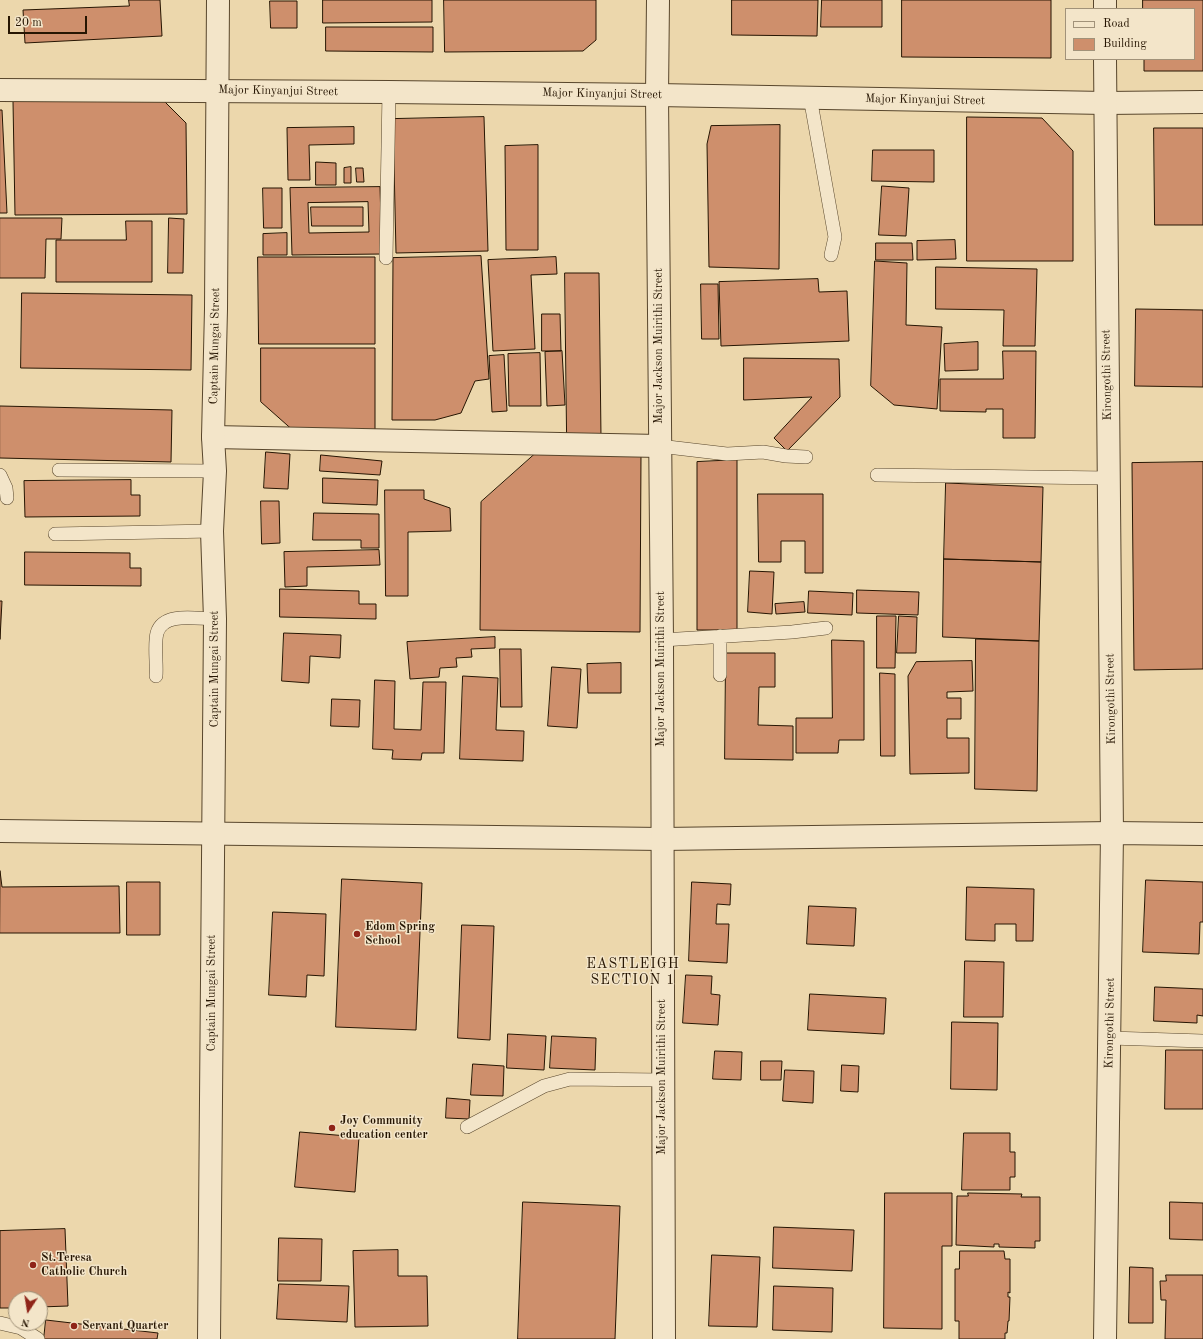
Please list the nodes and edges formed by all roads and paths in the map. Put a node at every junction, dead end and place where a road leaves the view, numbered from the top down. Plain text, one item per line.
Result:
1 (218, 0) edge
2 (658, 0) edge
3 (1105, 60) edge
4 (0, 90) edge
5 (216, 90) junction
6 (389, 92) junction
7 (657, 95) junction
8 (810, 98) junction
9 (1203, 102) edge
10 (1105, 103) junction
11 (832, 255) dead end
12 (386, 258) dead end
13 (213, 437) junction
14 (659, 446) junction
15 (806, 457) dead end
16 (59, 470) dead end
17 (215, 471) junction
18 (0, 475) edge
19 (877, 475) dead end
20 (1108, 478) junction
21 (7, 498) dead end
22 (212, 531) junction
23 (55, 534) dead end
24 (215, 619) junction
25 (826, 628) dead end
26 (720, 636) junction
27 (662, 640) junction
28 (720, 675) dead end
29 (156, 676) dead end
30 (0, 831) edge
31 (213, 832) junction
32 (1112, 833) junction
33 (1203, 834) edge
34 (662, 839) junction
35 (1110, 1038) junction
36 (1203, 1041) edge
37 (662, 1080) junction
38 (467, 1127) dead end
39 (0, 1323) edge
40 (38, 1339) edge
41 (209, 1339) edge
42 (664, 1339) edge
43 (1105, 1339) edge

1 - 5 street, Captain Mungai Street
2 - 7 street, Major Jackson Muirithi Street
3 - 10 street, Kirongothi Street
4 - 5 street, Major Kinyanjui Street
5 - 6 street, Major Kinyanjui Street
5 - 13 street, Captain Mungai Street
6 - 7 street, Major Kinyanjui Street
6 - 12 lane
7 - 8 street, Major Kinyanjui Street
7 - 14 street, Major Jackson Muirithi Street
8 - 10 street, Major Kinyanjui Street
8 - 11 lane
9 - 10 street, Major Kinyanjui Street
10 - 20 street, Kirongothi Street
13 - 14 street
13 - 17 street, Captain Mungai Street
14 - 15 lane
14 - 27 street, Major Jackson Muirithi Street
16 - 17 lane
17 - 22 street, Captain Mungai Street
18 - 21 lane
19 - 20 lane
20 - 32 street, Kirongothi Street
22 - 23 lane
22 - 24 street, Captain Mungai Street
24 - 29 lane
24 - 31 street, Captain Mungai Street
25 - 26 lane
26 - 27 lane
26 - 28 lane
27 - 34 street, Major Jackson Muirithi Street
30 - 31 street
31 - 34 street
31 - 41 street, Captain Mungai Street
32 - 33 street
32 - 34 street
32 - 35 street, Kirongothi Street
34 - 37 street, Major Jackson Muirithi Street
35 - 36 lane
35 - 43 street, Kirongothi Street
37 - 38 lane
37 - 42 street, Major Jackson Muirithi Street
39 - 40 lane

